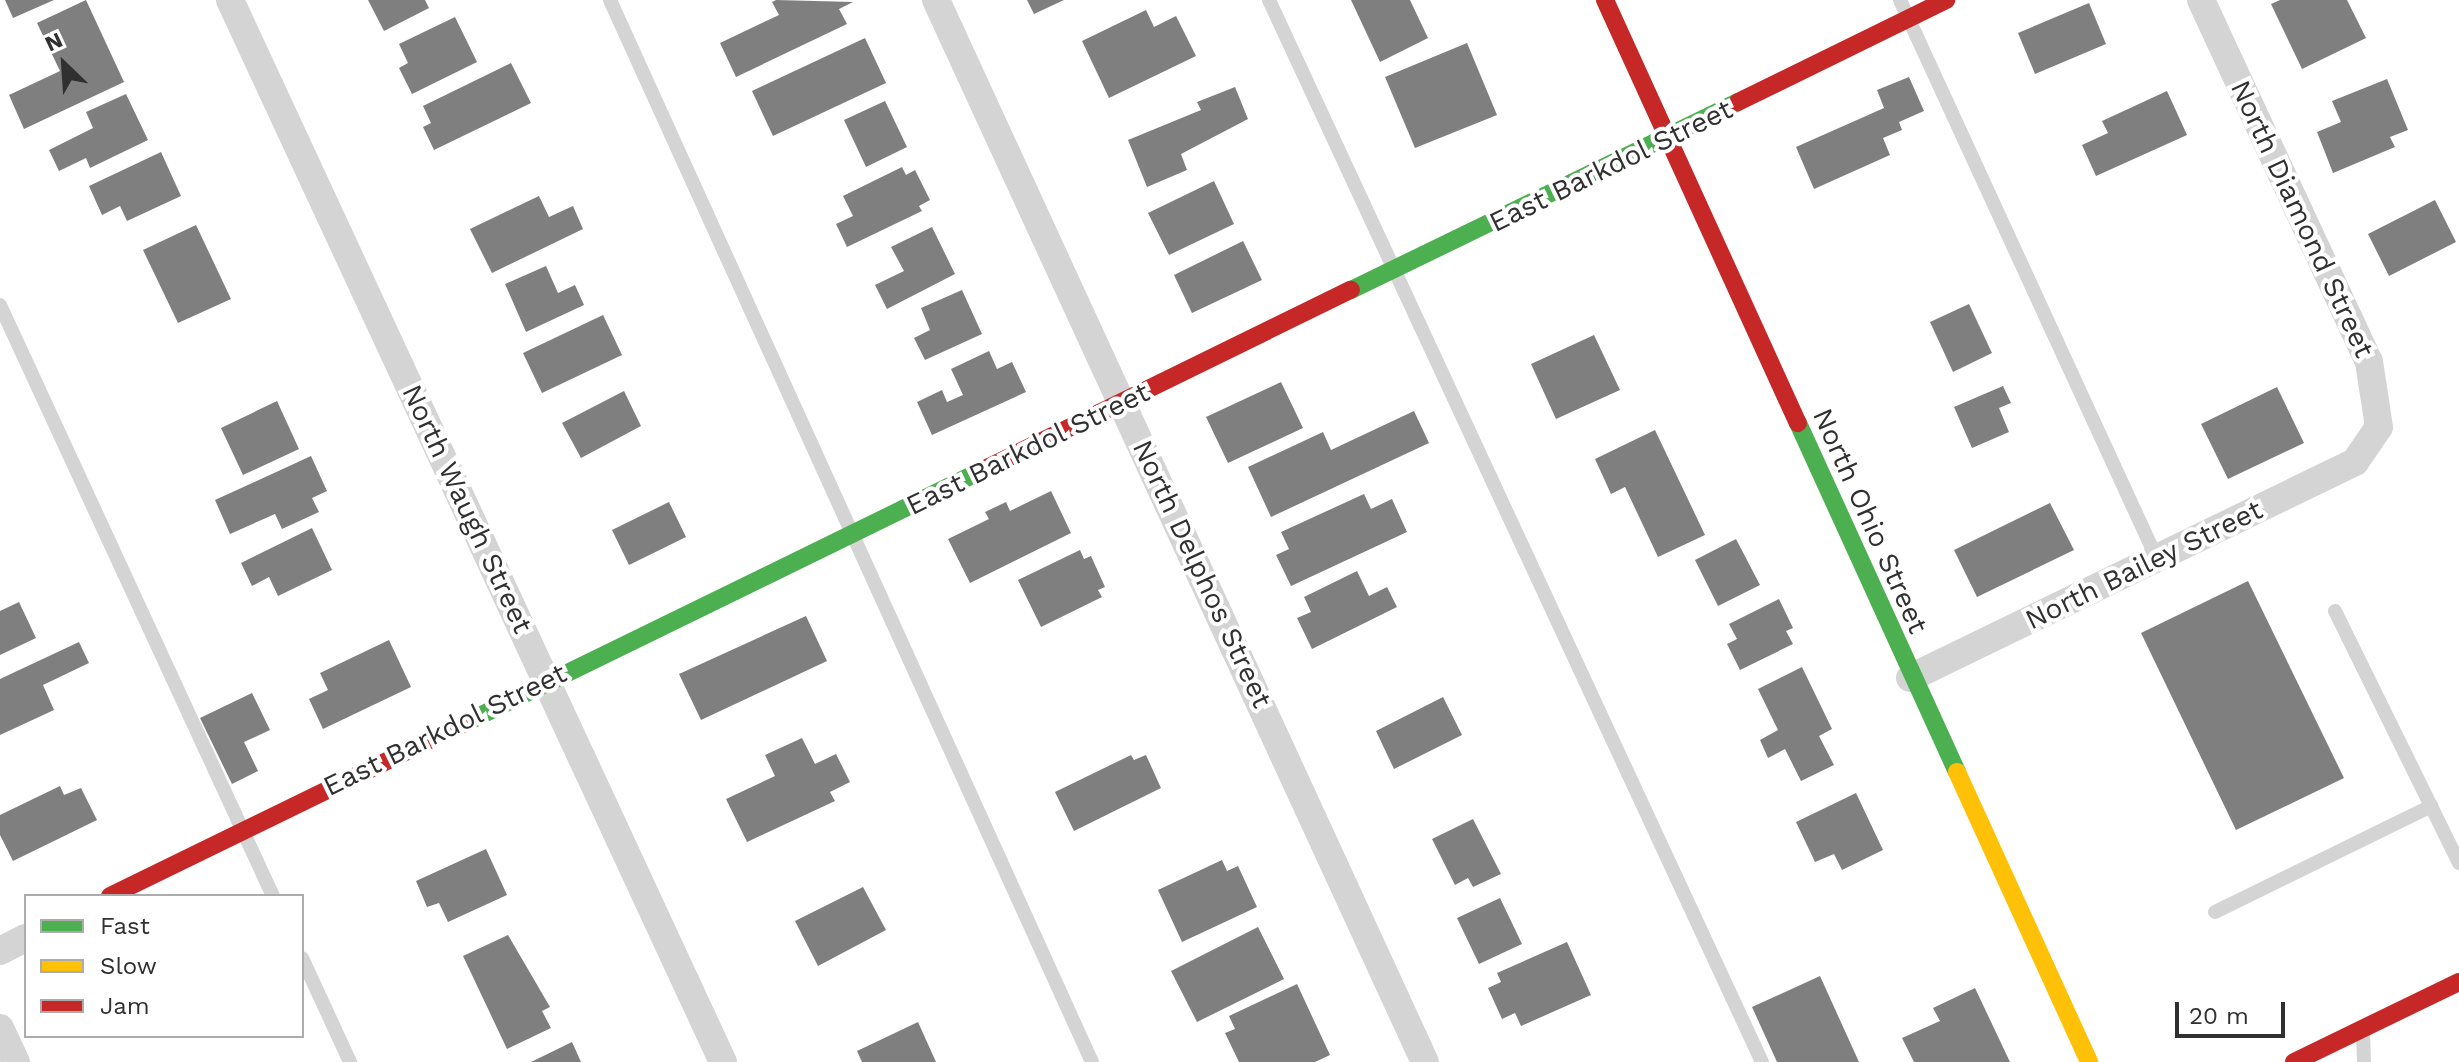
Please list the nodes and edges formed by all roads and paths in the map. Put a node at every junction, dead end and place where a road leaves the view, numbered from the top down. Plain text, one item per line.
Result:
1 (230, 0) edge
2 (610, 0) edge
3 (936, 0) edge
4 (1269, 0) edge
5 (1605, 0) edge
6 (1900, 0) edge
7 (1946, 0) edge
8 (2201, 0) edge
9 (1909, 19) junction
10 (1669, 138) junction
11 (1395, 271) junction
12 (0, 305) edge
13 (1123, 403) junction
14 (2371, 444) joint
15 (850, 534) junction
16 (2157, 559) junction
17 (2335, 611) dead end
18 (1910, 678) junction
19 (546, 680) junction
20 (2431, 806) junction
21 (243, 829) junction
22 (2459, 863) edge
23 (114, 894) edge
24 (272, 894) edge
25 (2215, 912) dead end
26 (24, 939) edge
27 (0, 951) edge
28 (304, 962) edge
29 (2459, 982) edge
30 (0, 1028) edge
31 (2363, 1028) junction
32 (16, 1062) edge
33 (350, 1062) edge
34 (723, 1062) edge
35 (1092, 1062) edge
36 (1425, 1062) edge
37 (1762, 1062) edge
38 (2089, 1062) edge
39 (2294, 1062) edge
40 (2364, 1062) edge

1 - 19 street, North Waugh Street
2 - 15 lane
3 - 13 street, North Delphos Street
4 - 11 lane
5 - 10 street, North Ohio Street
6 - 9 lane
7 - 9 street, East Barkdol Street
8 - 14 street, North Diamond Street
9 - 10 street, East Barkdol Street
9 - 16 lane
10 - 11 street, East Barkdol Street
10 - 18 street, North Ohio Street
11 - 13 street, East Barkdol Street
11 - 37 lane
12 - 21 lane
13 - 15 street, East Barkdol Street
13 - 36 street, North Delphos Street
14 - 16 street, North Bailey Street
15 - 19 street, East Barkdol Street
15 - 35 lane
16 - 18 street, North Bailey Street
17 - 20 lane
18 - 38 street, North Ohio Street
19 - 21 street, East Barkdol Street
19 - 34 street, North Waugh Street
20 - 22 lane
20 - 25 lane
21 - 23 street, East Barkdol Street
21 - 24 lane
26 - 27 street
28 - 33 lane
29 - 31 street
30 - 32 street
31 - 39 street
31 - 40 lane

